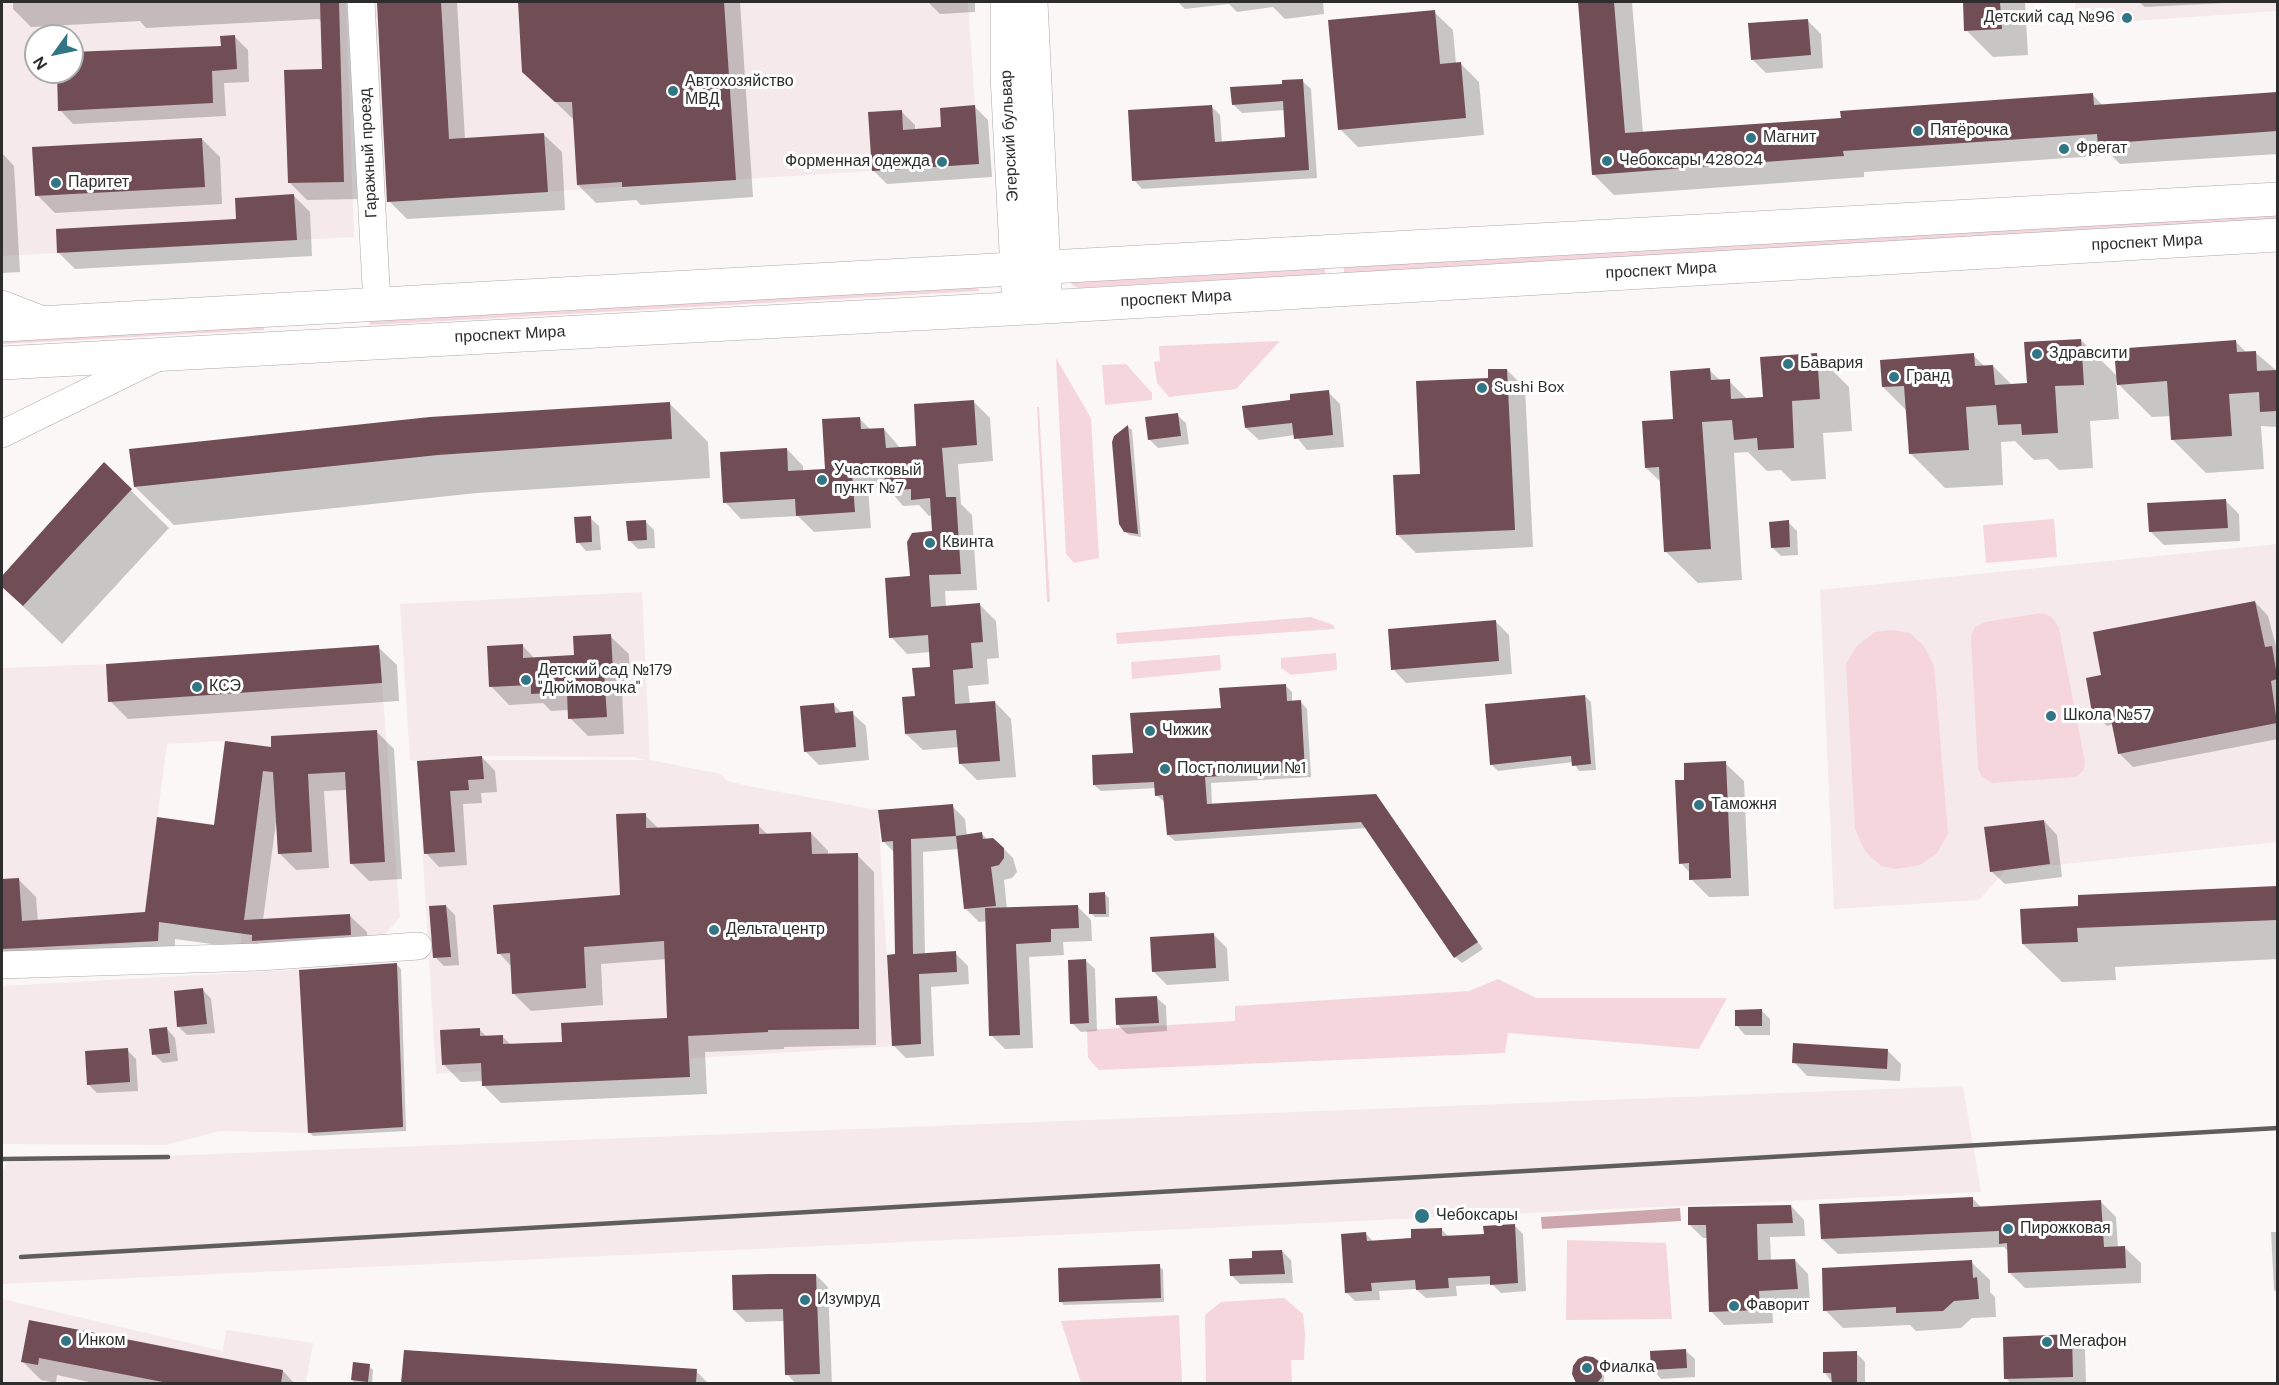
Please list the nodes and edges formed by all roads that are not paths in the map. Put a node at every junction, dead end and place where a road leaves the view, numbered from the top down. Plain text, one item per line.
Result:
1 (361, 2) edge
2 (1007, 2) edge
3 (1031, 2) edge
4 (1021, 74) junction
5 (2277, 199) edge
6 (2277, 235) edge
7 (1336, 252) junction
8 (1031, 269) junction
9 (1338, 290) junction
10 (2, 304) edge
11 (377, 305) junction
12 (336, 307) junction
13 (1032, 308) junction
14 (50, 323) junction
15 (2, 325) edge
16 (338, 345) junction
17 (166, 354) junction
18 (2, 363) edge
19 (2, 434) edge
20 (418, 946) dead end
21 (2, 965) edge

1 - 11 street, Гаражный проезд
2 - 4 main road, Эгерский бульвар
3 - 4 main road, Эгерский бульвар
4 - 8 main road, Эгерский бульвар
5 - 7 main road
6 - 9 main road, проспект Мира
7 - 8 main road
7 - 9 main road
8 - 11 main road
8 - 13 main road, Эгерский бульвар
9 - 13 main road, проспект Мира
10 - 14 street
11 - 12 main road
12 - 14 main road
12 - 16 main road
13 - 16 main road, проспект Мира
14 - 15 main road
16 - 17 main road, проспект Мира
17 - 18 main road, проспект Мира
17 - 19 street
20 - 21 street

